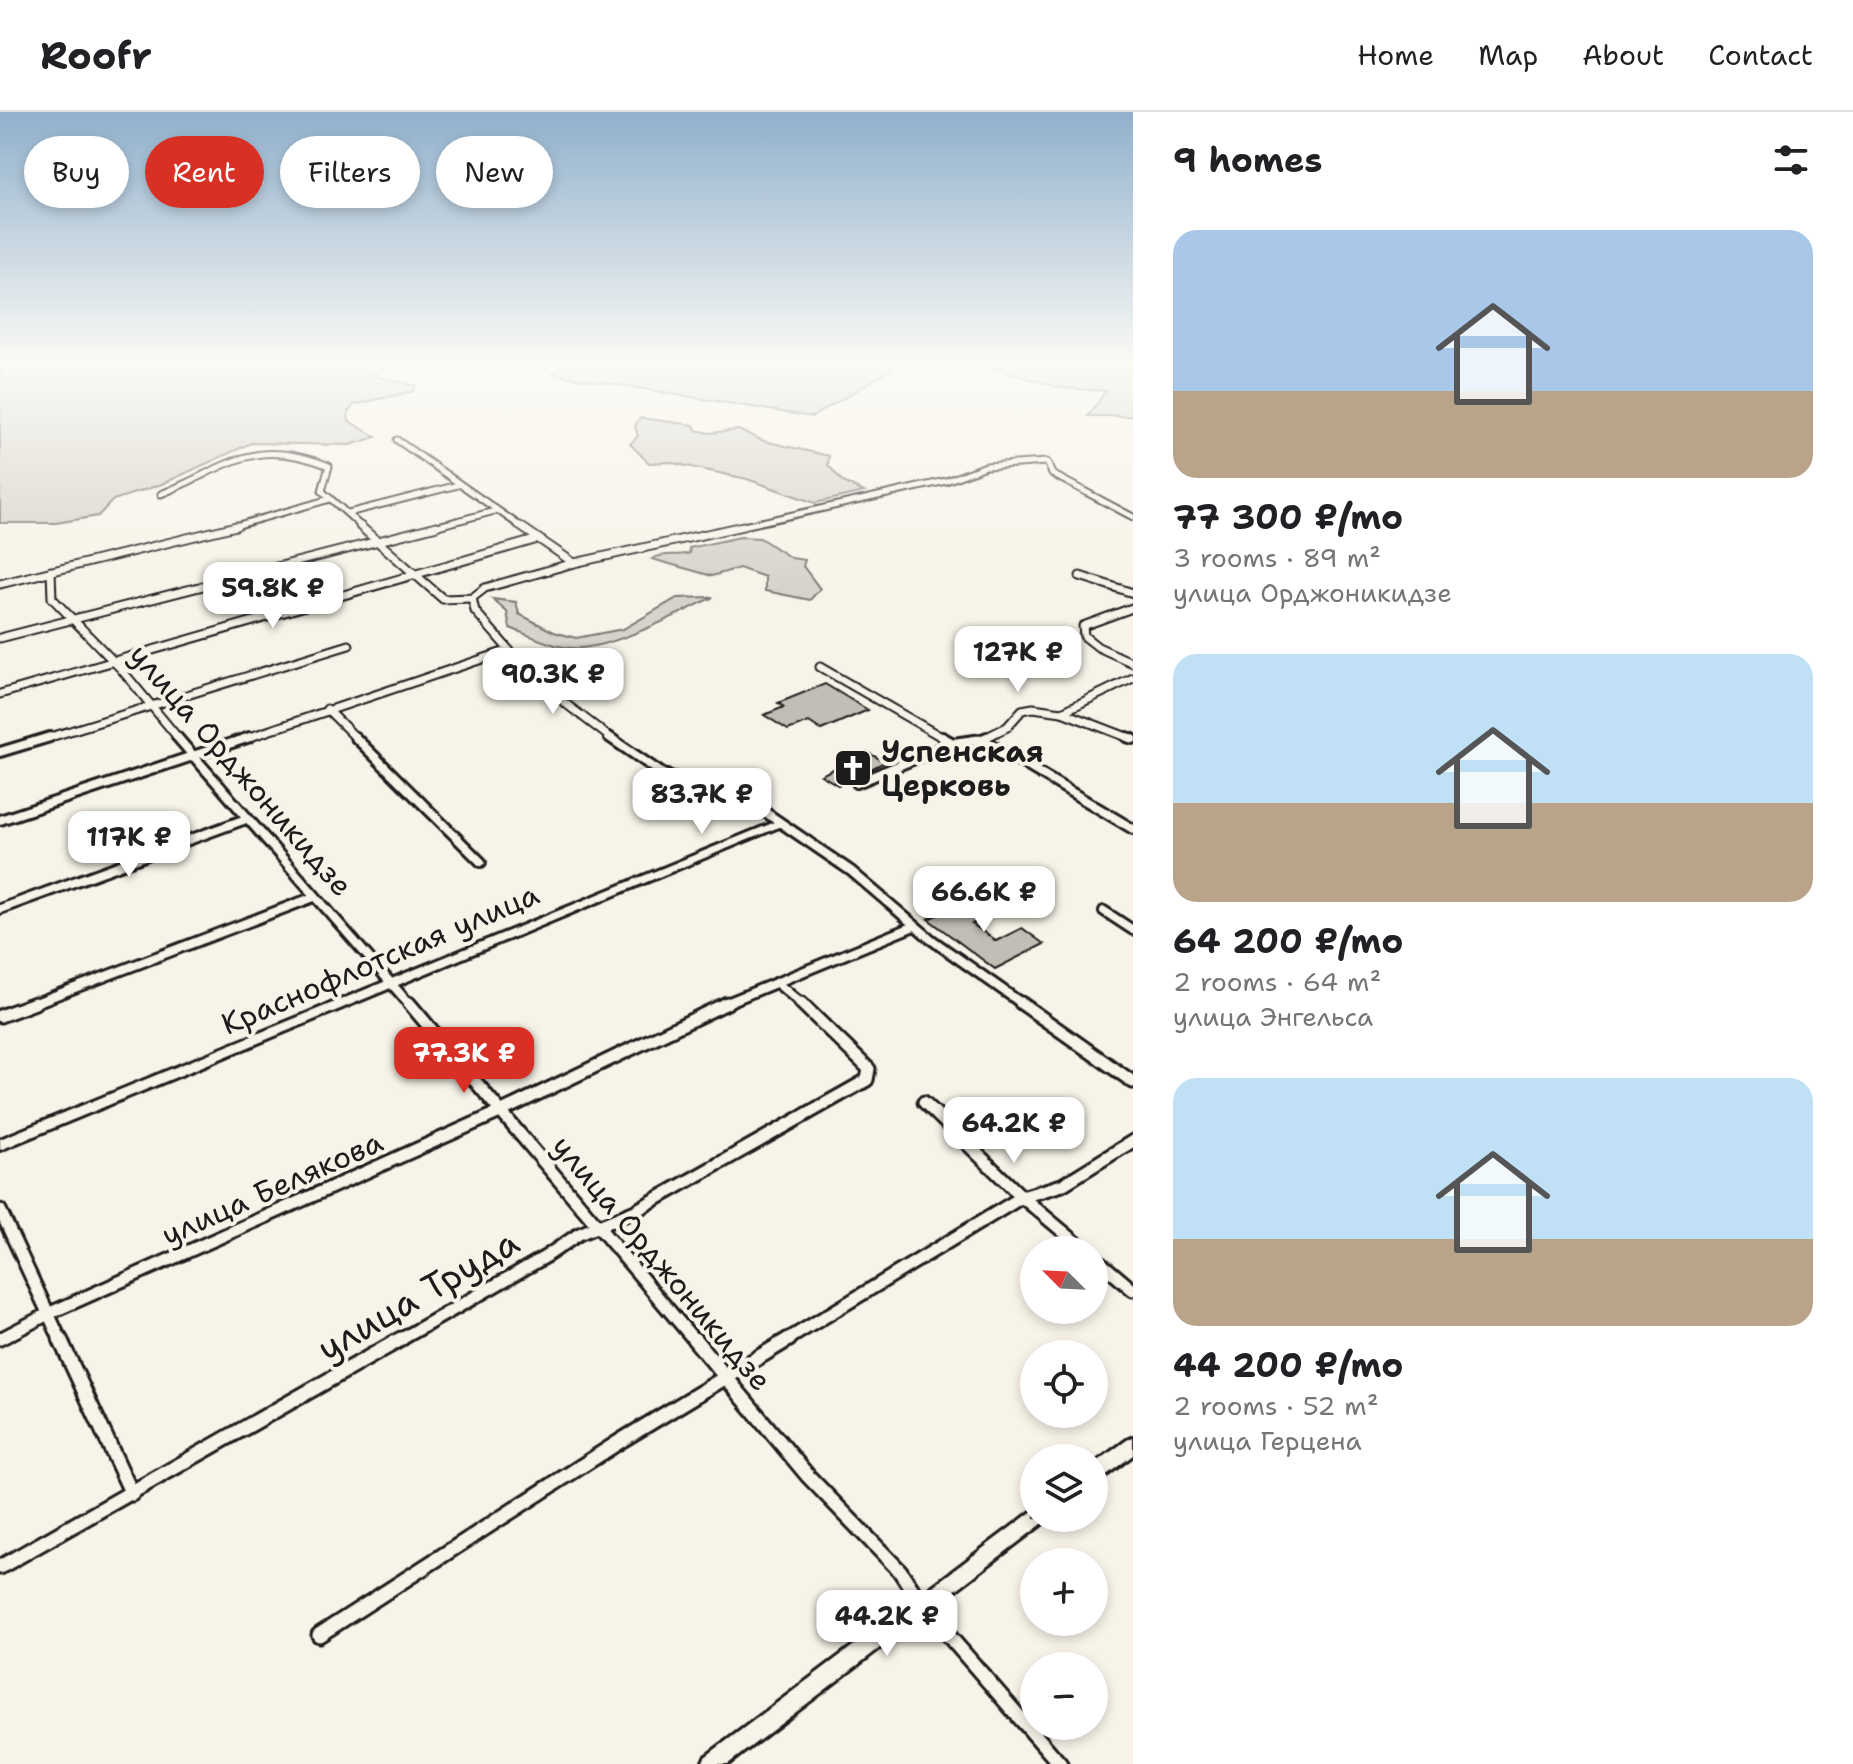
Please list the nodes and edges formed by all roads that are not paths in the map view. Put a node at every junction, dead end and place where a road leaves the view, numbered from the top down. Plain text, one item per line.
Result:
1 (397, 440) dead end
2 (458, 485) junction
3 (161, 494) dead end
4 (330, 499) junction
5 (495, 511) junction
6 (348, 513) junction
7 (1133, 517) edge
8 (538, 539) junction
9 (377, 540) junction
10 (574, 563) junction
11 (51, 571) junction
12 (413, 575) junction
13 (1080, 576) dead end
14 (0, 584) edge
15 (1133, 593) edge
16 (472, 598) junction
17 (1133, 608) edge
18 (71, 618) junction
19 (0, 638) edge
20 (349, 645) dead end
21 (509, 650) junction
22 (113, 661) junction
23 (1133, 663) edge
24 (820, 667) dead end
25 (1133, 678) edge
26 (0, 694) edge
27 (152, 705) junction
28 (327, 709) junction
29 (1062, 712) junction
30 (982, 739) junction
31 (1133, 739) edge
32 (953, 743) junction
33 (0, 752) edge
34 (192, 754) junction
35 (857, 783) dead end
36 (731, 794) dead end
37 (762, 810) dead end
38 (246, 819) junction
39 (0, 820) edge
40 (780, 823) junction
41 (1133, 829) edge
42 (481, 862) dead end
43 (314, 897) junction
44 (0, 909) edge
45 (1104, 911) dead end
46 (914, 926) junction
47 (1133, 930) edge
48 (391, 982) junction
49 (777, 983) junction
50 (0, 1016) edge
51 (1133, 1082) edge
52 (924, 1102) dead end
53 (500, 1112) junction
54 (1133, 1141) edge
55 (0, 1145) edge
56 (1022, 1197) junction
57 (0, 1210) edge
58 (599, 1225) junction
59 (1068, 1236) edge
60 (1108, 1269) edge
61 (1133, 1290) edge
62 (50, 1313) junction
63 (0, 1339) edge
64 (725, 1378) junction
65 (1133, 1445) edge
66 (1108, 1464) edge
67 (132, 1494) junction
68 (1020, 1530) edge
69 (0, 1567) edge
70 (922, 1605) junction
71 (319, 1635) dead end
72 (712, 1764) edge
73 (1060, 1764) edge

1 - 2 street
2 - 5 street
2 - 6 street
3 - 4 street
4 - 6 street
4 - 11 street
5 - 8 street
5 - 9 street
6 - 9 street
7 - 10 street
8 - 10 street
8 - 12 street
9 - 12 street
9 - 18 street
10 - 16 street
11 - 14 street
11 - 18 street, улица Орджоникидзе
12 - 16 street
12 - 22 street
13 - 15 street
16 - 21 street
17 - 23 street
18 - 19 street
18 - 22 street, улица Орджоникидзе
20 - 27 street
21 - 28 street
21 - 36 street
22 - 26 street
22 - 27 street, улица Орджоникидзе
24 - 32 street
25 - 29 street
27 - 33 street
27 - 34 street, улица Орджоникидзе
28 - 34 street
28 - 42 street
29 - 30 street
29 - 31 street
30 - 32 street
30 - 41 street
32 - 35 street
34 - 38 street, улица Орджоникидзе
34 - 39 street
37 - 40 street
38 - 43 street, улица Орджоникидзе
38 - 44 street
40 - 46 street
40 - 48 street, Краснофлотская улица
43 - 48 street, улица Орджоникидзе
43 - 50 street
45 - 47 street
46 - 49 street, улица Белякова
46 - 51 street
48 - 53 street, улица Орджоникидзе
48 - 55 street, Краснофлотская улица
49 - 53 street, улица Белякова
49 - 58 street, улица Труда
52 - 56 street
53 - 58 street, улица Орджоникидзе
53 - 62 street, улица Белякова
54 - 56 street
56 - 59 street
56 - 64 street
57 - 62 street
58 - 64 street, улица Орджоникидзе
58 - 67 street, улица Труда
60 - 61 street
62 - 63 street, улица Белякова
62 - 67 street
64 - 70 street, улица Орджоникидзе
64 - 71 street
65 - 66 street
67 - 69 street, улица Труда
68 - 70 street
70 - 72 street
70 - 73 street, улица Орджоникидзе

